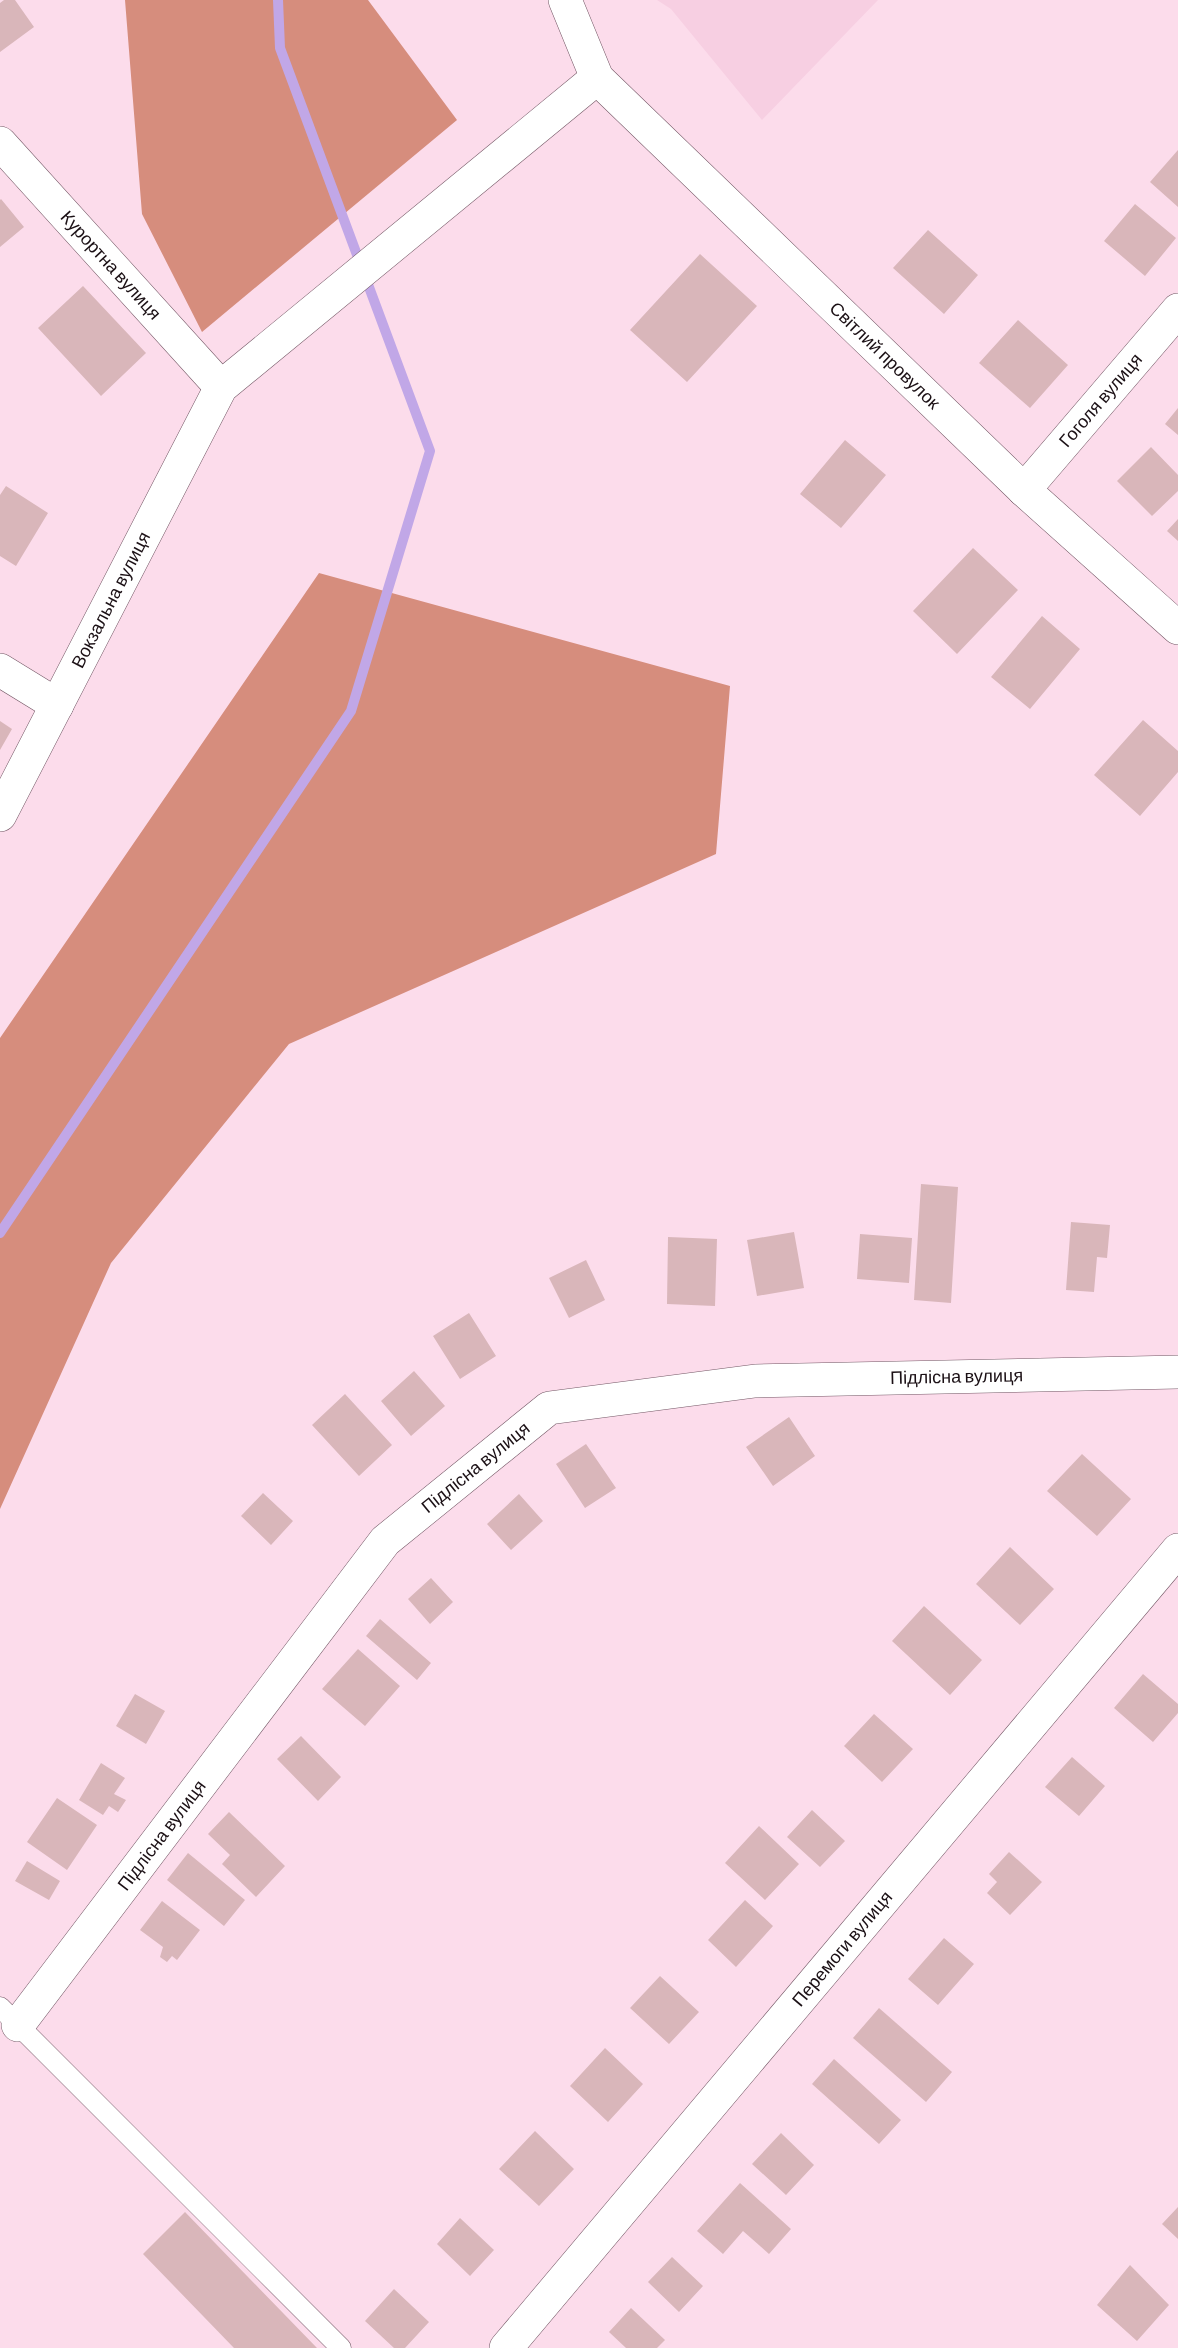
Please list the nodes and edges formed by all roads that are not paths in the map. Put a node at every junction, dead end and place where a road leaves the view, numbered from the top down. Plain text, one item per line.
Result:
1 (565, 0) edge
2 (597, 78) junction
3 (0, 142) edge
4 (1178, 310) edge
5 (221, 387) junction
6 (1024, 490) junction
7 (1178, 628) edge
8 (0, 670) edge
9 (57, 705) junction
10 (0, 815) edge
11 (1178, 1372) edge
12 (1178, 1550) edge
13 (9, 2016) edge
14 (341, 2348) edge
15 (506, 2348) edge

1 - 2 street
2 - 5 street
2 - 6 street, Світлий провулок
3 - 5 street, Курортна вулиця
4 - 6 street, Гоголя вулиця
5 - 9 street, Вокзальна вулиця
6 - 7 street, Світлий провулок
8 - 9 street
9 - 10 street, Вокзальна вулиця
11 - 13 street, Підлісна вулиця
12 - 15 street, Перемоги вулиця
13 - 14 lane

